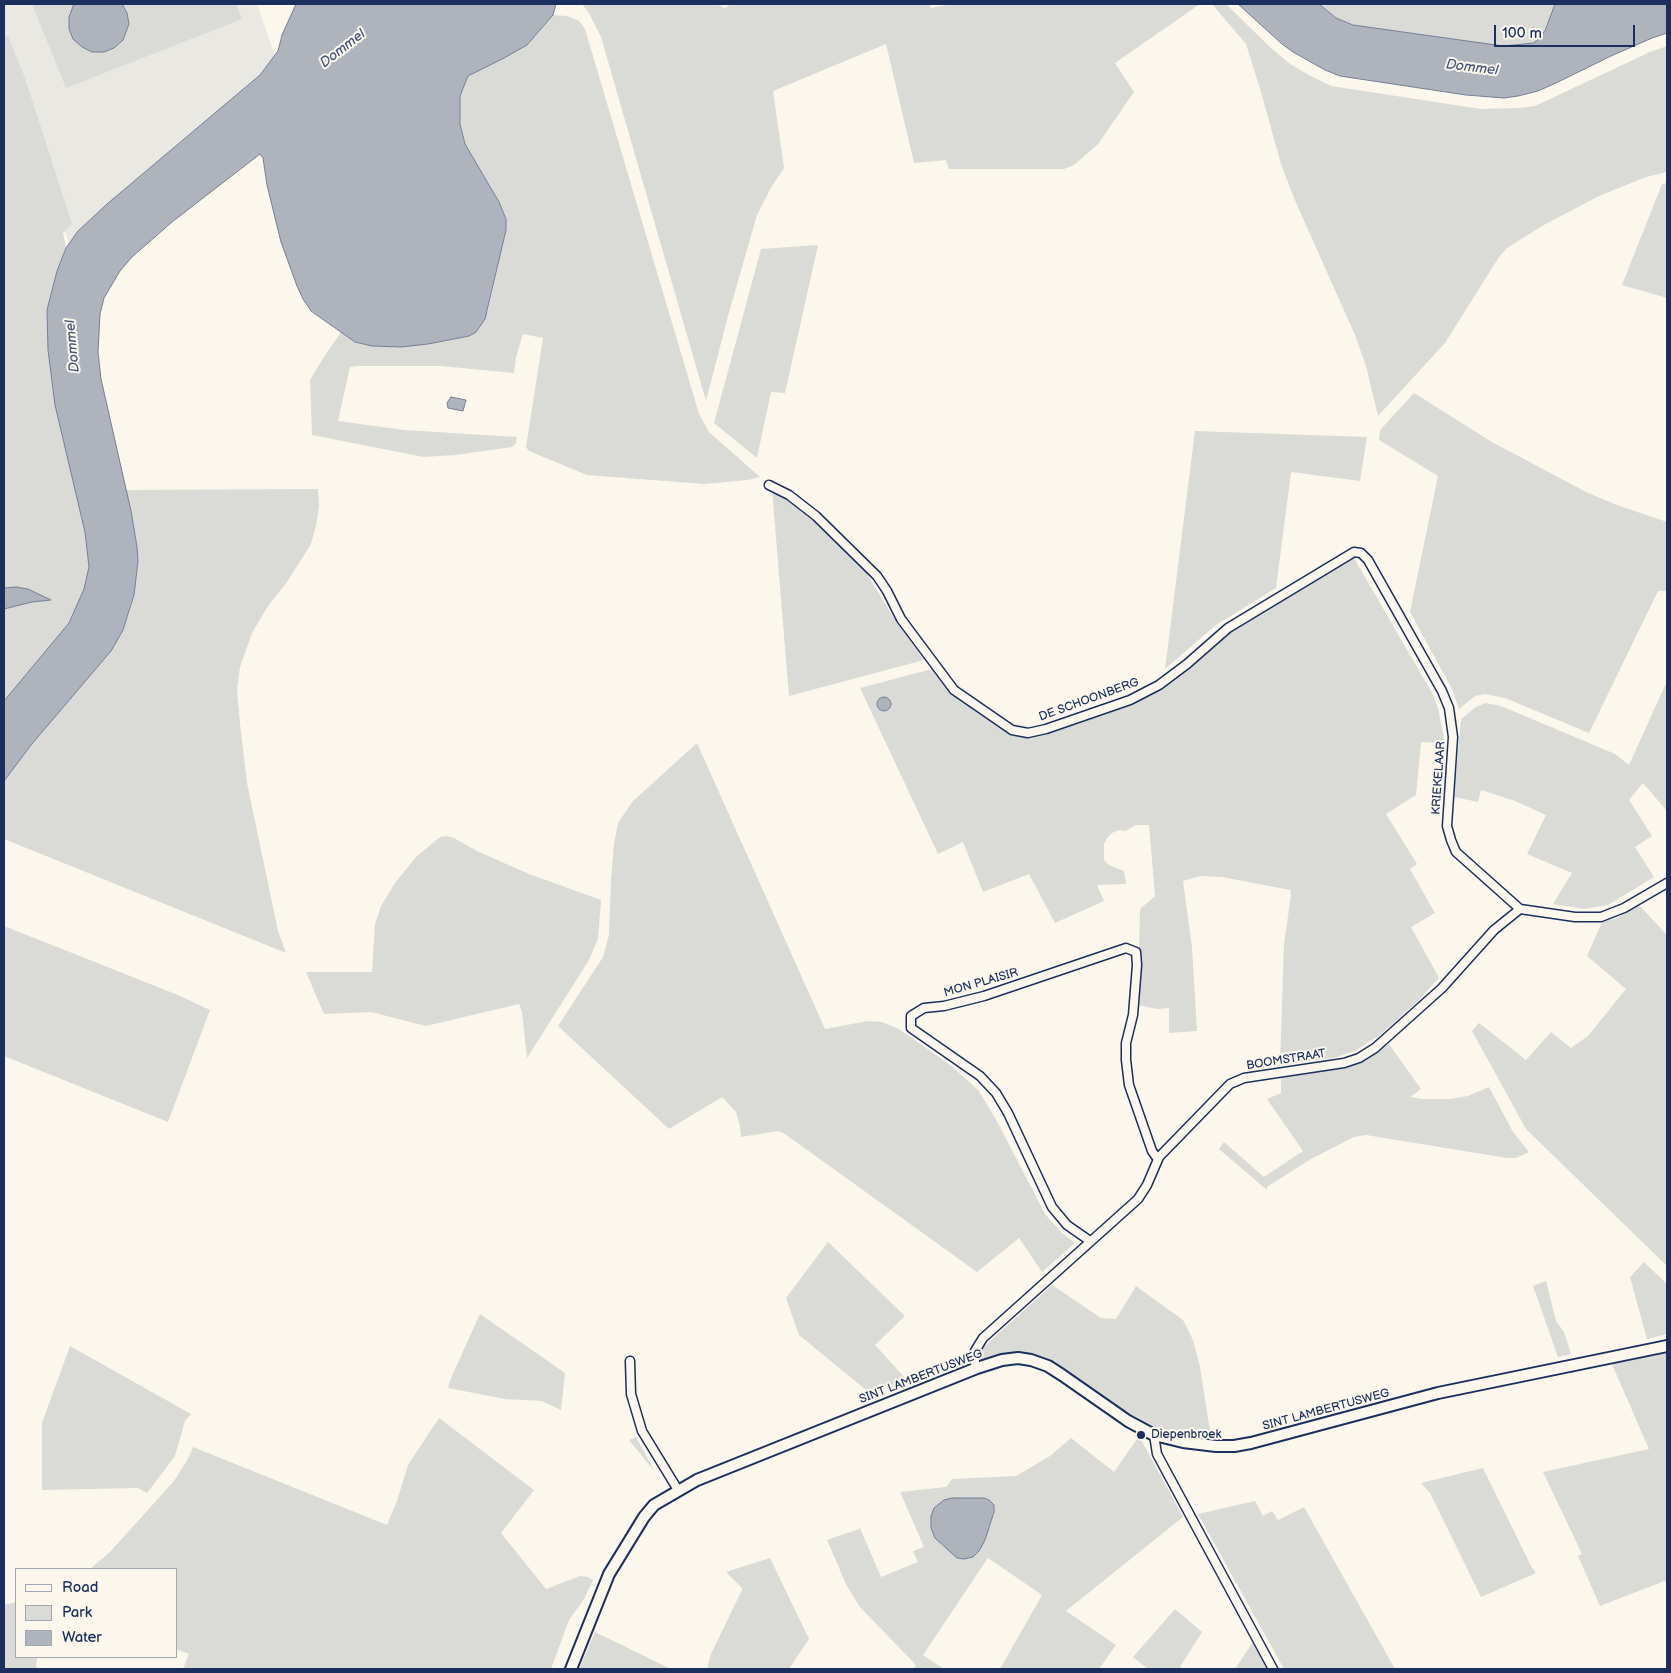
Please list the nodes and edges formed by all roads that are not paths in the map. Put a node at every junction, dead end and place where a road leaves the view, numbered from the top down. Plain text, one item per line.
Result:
1 (769, 485) dead end
2 (1361, 553) joint
3 (1667, 883) edge
4 (1520, 909) junction
5 (1159, 1157) junction
6 (1090, 1241) junction
7 (1667, 1346) edge
8 (630, 1361) dead end
9 (977, 1368) junction
10 (1154, 1435) junction
11 (678, 1490) junction
12 (571, 1669) edge
13 (1273, 1669) edge

1 - 2 street, DE SCHOONBERG
2 - 4 street, KRIEKELAAR
3 - 4 street
4 - 5 street, BOOMSTRAAT
5 - 6 street, BOOMSTRAAT
5 - 6 street, MON PLAISIR
6 - 9 street, BOOMSTRAAT
7 - 10 street, SINT LAMBERTUSWEG
8 - 11 street
9 - 10 street, SINT LAMBERTUSWEG
9 - 11 street, SINT LAMBERTUSWEG
10 - 13 street
11 - 12 street, SINT LAMBERTUSWEG

